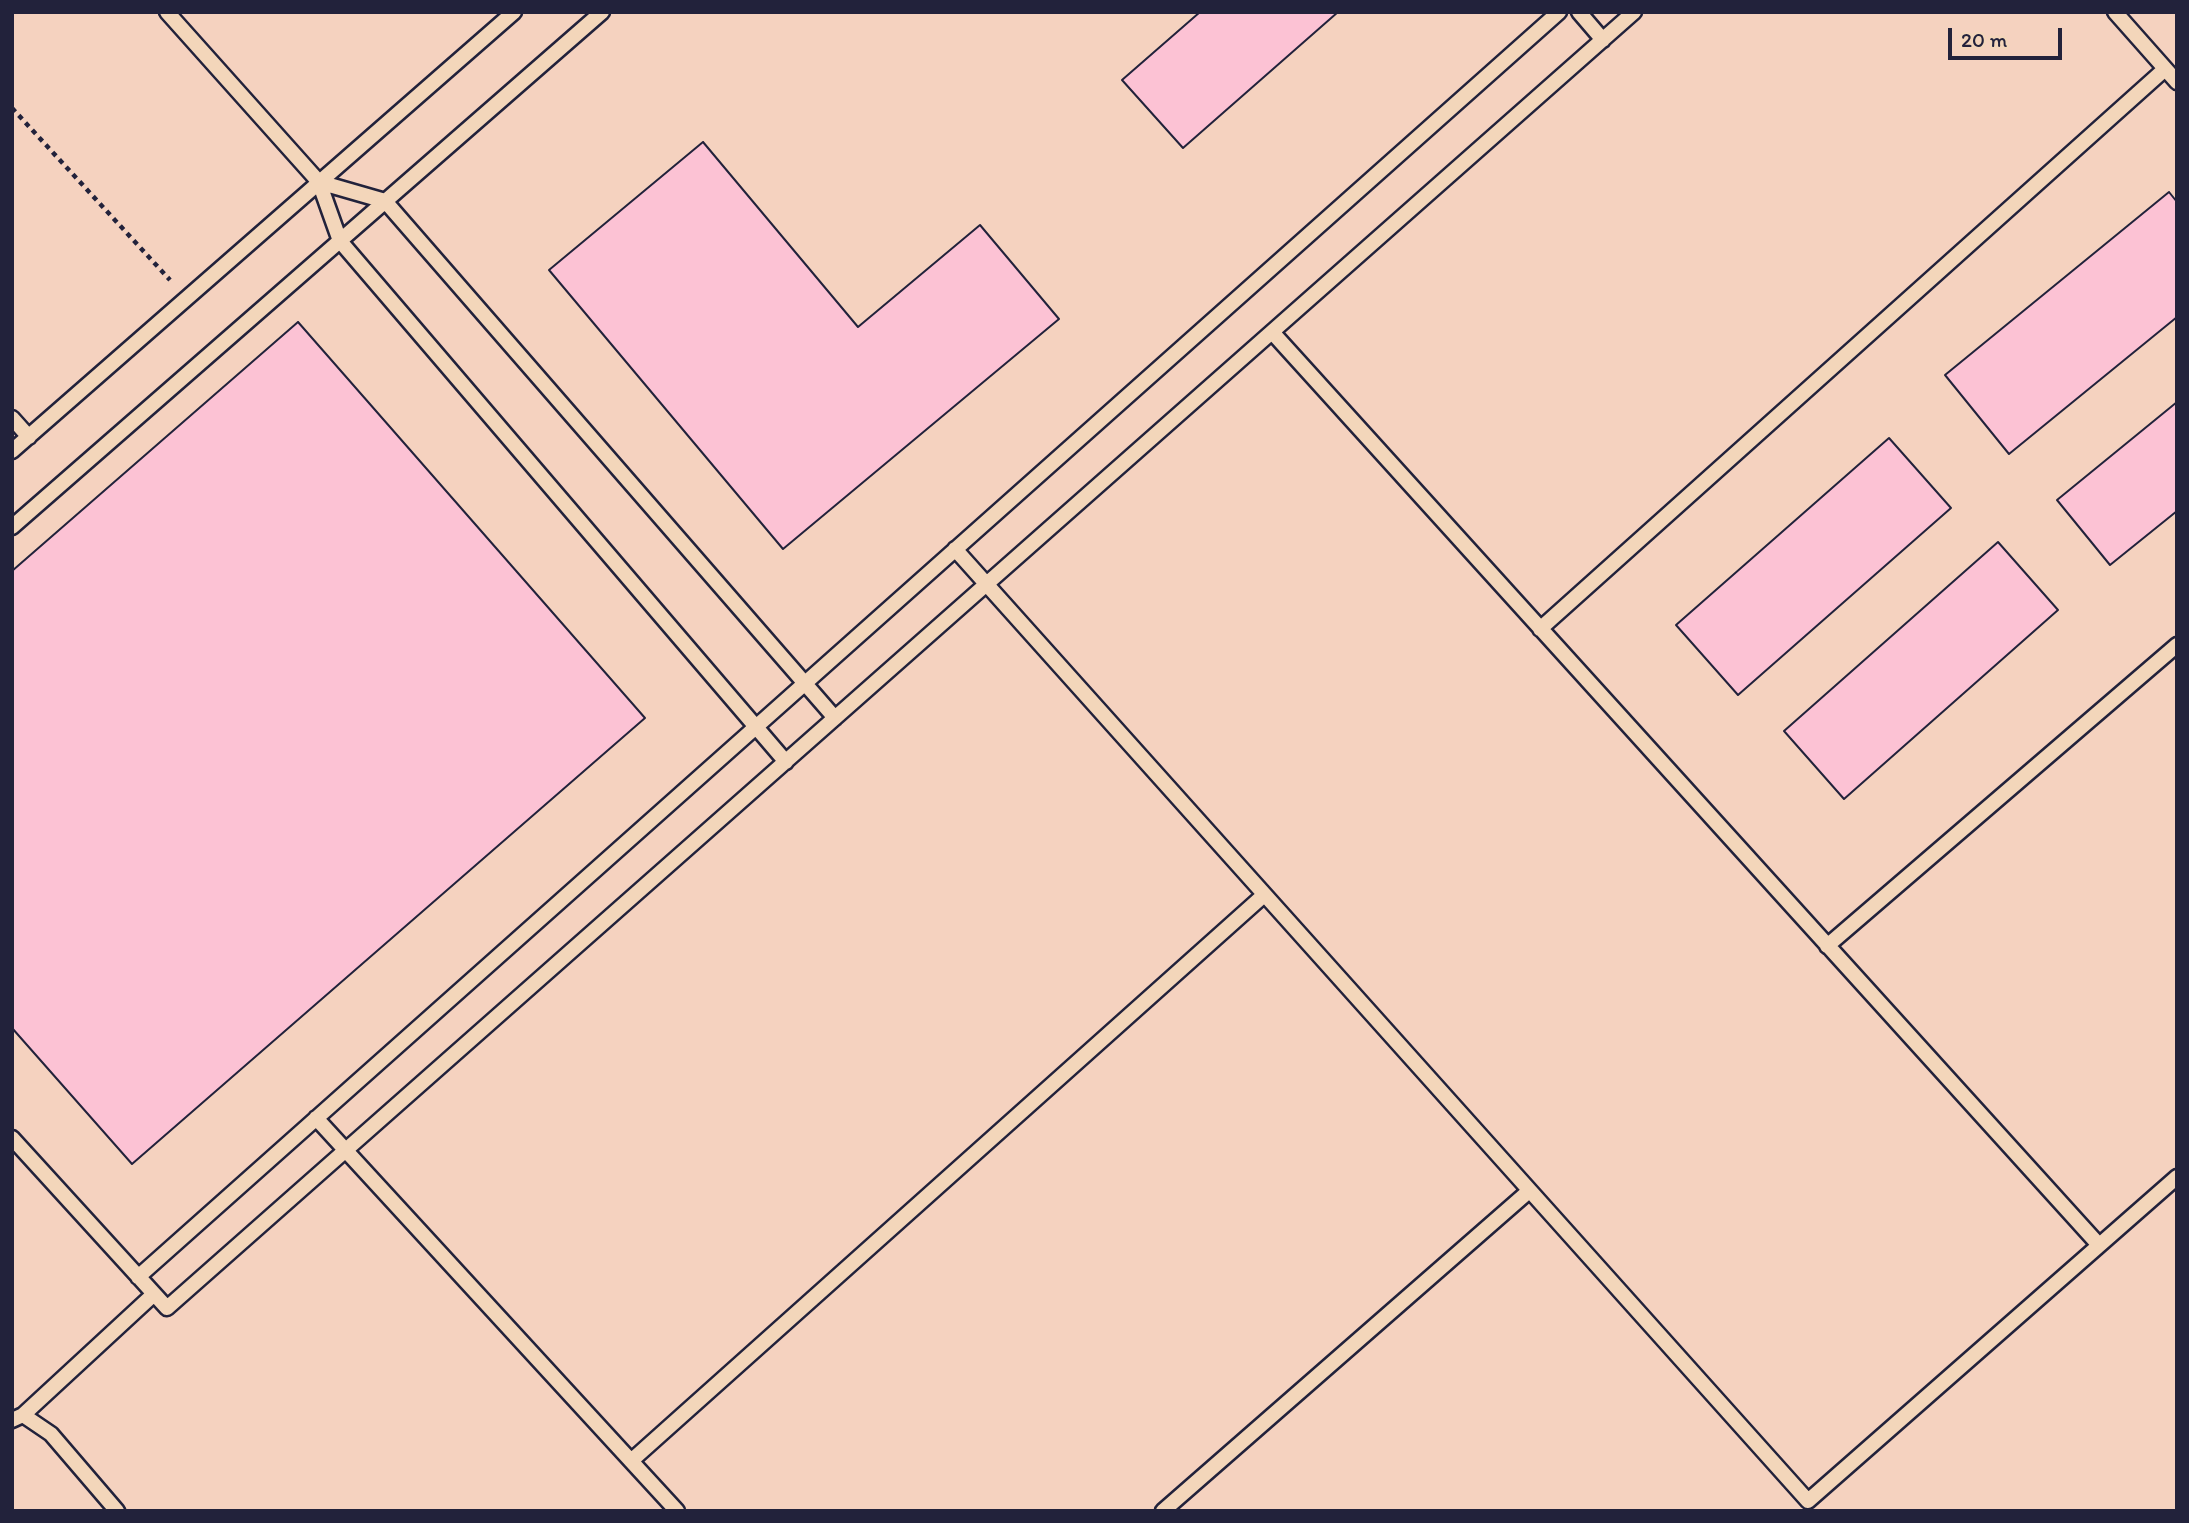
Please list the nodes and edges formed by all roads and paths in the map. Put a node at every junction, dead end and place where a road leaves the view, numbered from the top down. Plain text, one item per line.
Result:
1 (167, 12) edge
2 (514, 12) edge
3 (601, 12) edge
4 (1559, 12) edge
5 (1579, 12) edge
6 (1634, 12) edge
7 (2115, 12) edge
8 (1603, 40) junction
9 (2165, 69) junction
10 (2177, 82) edge
11 (12, 108) edge
12 (319, 182) junction
13 (385, 201) junction
14 (340, 241) junction
15 (187, 298) junction
16 (1272, 332) junction
17 (12, 418) edge
18 (29, 437) junction
19 (12, 451) edge
20 (12, 527) edge
21 (956, 549) junction
22 (986, 585) junction
23 (1540, 629) junction
24 (2177, 645) edge
25 (805, 683) junction
26 (835, 718) junction
27 (756, 727) junction
28 (786, 762) junction
29 (1264, 895) junction
30 (1827, 946) junction
31 (316, 1118) junction
32 (12, 1138) edge
33 (346, 1150) junction
34 (2177, 1177) edge
35 (1530, 1191) junction
36 (2099, 1245) junction
37 (138, 1277) junction
38 (154, 1294) junction
39 (18, 1417) edge
40 (631, 1461) junction
41 (1803, 1506) edge
42 (117, 1511) edge
43 (677, 1511) edge
44 (1163, 1511) edge

1 - 12 lane
2 - 12 lane
3 - 13 lane
4 - 21 lane
5 - 8 lane
6 - 8 lane
7 - 9 lane
8 - 16 lane
9 - 10 lane
9 - 23 lane
11 - 15 path
12 - 13 lane
12 - 14 lane
12 - 15 lane
13 - 14 lane
13 - 25 lane
14 - 20 lane
14 - 27 lane
15 - 18 lane
16 - 22 lane
16 - 23 lane
17 - 18 lane
18 - 19 lane
21 - 22 lane
21 - 25 lane
22 - 26 lane
22 - 29 lane
23 - 30 lane
24 - 30 lane
25 - 26 lane
25 - 27 lane
26 - 28 lane
27 - 28 lane
27 - 31 lane
28 - 33 lane
29 - 35 lane
29 - 40 lane
30 - 36 lane
31 - 33 lane
31 - 37 lane
32 - 37 lane
33 - 38 lane
33 - 40 lane
34 - 36 lane
35 - 41 lane
35 - 44 lane
36 - 41 lane
37 - 38 lane
38 - 39 lane
39 - 42 lane
40 - 43 lane

